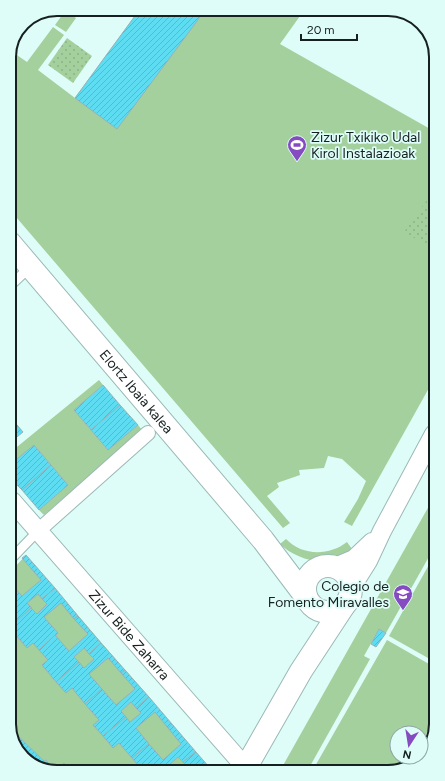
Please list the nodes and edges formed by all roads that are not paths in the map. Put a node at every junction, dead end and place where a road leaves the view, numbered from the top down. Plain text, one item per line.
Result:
1 (16, 250) edge
2 (30, 266) junction
3 (16, 280) edge
4 (148, 433) dead end
5 (429, 446) edge
6 (16, 505) edge
7 (39, 530) junction
8 (382, 531) junction
9 (264, 540) junction
10 (16, 554) edge
11 (328, 567) junction
12 (347, 598) junction
13 (308, 601) junction
14 (301, 671) junction
15 (243, 765) edge
16 (248, 765) edge

1 - 2 street, Elortz Ibaia kalea
2 - 3 lane
2 - 9 street, Elortz Ibaia kalea
4 - 7 street
5 - 8 street
6 - 7 street, Zizur Bide Zaharra
7 - 10 lane
7 - 15 street, Zizur Bide Zaharra
8 - 11 street
8 - 12 street
9 - 11 street, Elortz Ibaia kalea
9 - 13 street, Elortz Ibaia kalea
11 - 12 street
11 - 13 street
12 - 13 street
12 - 14 street
13 - 14 street
14 - 16 street

